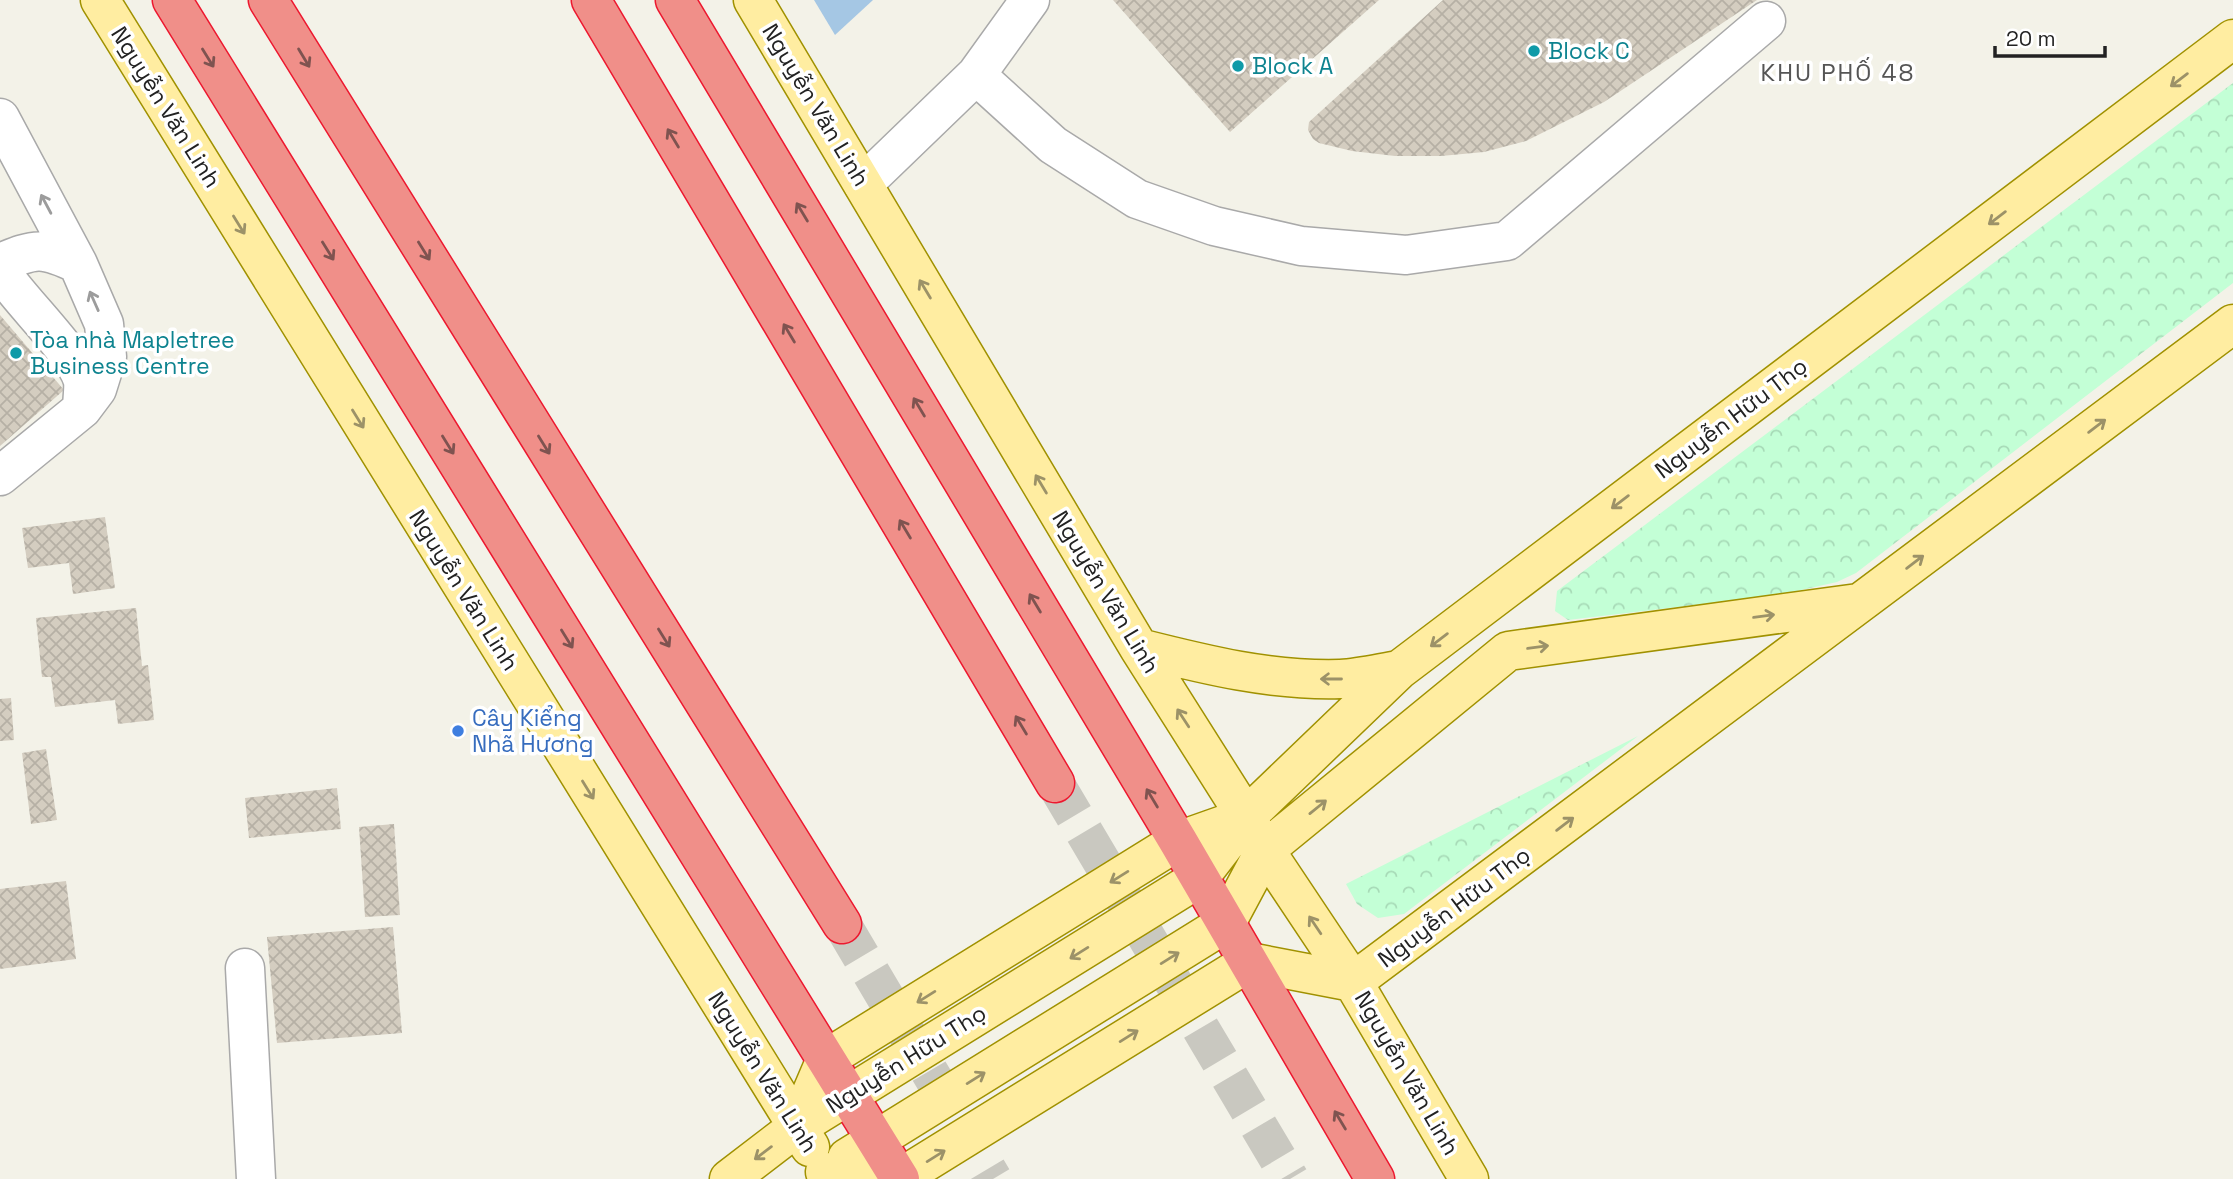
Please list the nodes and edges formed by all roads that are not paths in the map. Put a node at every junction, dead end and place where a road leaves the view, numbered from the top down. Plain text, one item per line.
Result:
1 (100, 0) edge
2 (173, 0) edge
3 (268, 0) edge
4 (591, 0) edge
5 (675, 0) edge
6 (753, 0) edge
7 (1030, 0) edge
8 (1766, 21) dead end
9 (2233, 39) edge
10 (976, 75) junction
11 (0, 118) edge
12 (863, 184) junction
13 (0, 263) edge
14 (78, 264) junction
15 (0, 270) edge
16 (2233, 324) edge
17 (82, 409) junction
18 (0, 476) edge
19 (1860, 603) junction
20 (1139, 649) junction
21 (1399, 670) junction
22 (1055, 783) tunnel mouth
23 (1247, 817) junction
24 (1178, 841) junction
25 (1265, 850) junction
26 (1199, 878) junction
27 (1226, 923) junction
28 (842, 925) tunnel mouth
29 (1249, 962) junction
30 (245, 968) dead end
31 (1353, 982) junction
32 (826, 1059) junction
33 (849, 1095) junction
34 (797, 1127) junction
35 (877, 1140) junction
36 (823, 1177) edge
37 (900, 1178) edge
38 (256, 1179) edge
39 (729, 1179) edge
40 (1375, 1179) edge
41 (1469, 1179) edge

1 -> 34 main road, Nguyễn Văn Linh
2 -> 32 highway
3 -> 28 highway
22 -> 4 highway
24 -> 5 highway
6 - 12 main road, Nguyễn Văn Linh
7 - 10 lane
8 - 10 lane
9 -> 21 main road, Nguyễn Hữu Thọ
10 - 12 lane
14 -> 11 lane
20 -> 12 main road, Nguyễn Văn Linh
13 - 14 lane
17 -> 14 lane
15 - 17 lane
19 -> 16 main road, Nguyễn Hữu Thọ
17 - 18 lane
25 -> 19 main road, Nguyễn Hữu Thọ
31 -> 19 main road, Nguyễn Hữu Thọ
21 -> 20 main road
23 -> 20 main road, Nguyễn Văn Linh
21 - 23 main road, Nguyễn Hữu Thọ
23 - 24 main road, Nguyễn Hữu Thọ
23 - 25 main road, Nguyễn Văn Linh
23 - 26 main road, Nguyễn Hữu Thọ
24 - 26 highway
24 -> 32 main road, Nguyễn Hữu Thọ
25 - 27 main road, Nguyễn Hữu Thọ
31 -> 25 main road, Nguyễn Văn Linh
26 - 27 highway
26 -> 33 main road, Nguyễn Hữu Thọ
27 - 29 highway
35 -> 27 main road
29 - 31 main road, Nguyễn Hữu Thọ
37 -> 29 main road
40 -> 29 highway
30 - 38 lane
31 - 41 main road, Nguyễn Văn Linh
32 - 33 highway
32 - 34 main road, Nguyễn Hữu Thọ
33 - 34 main road, Nguyễn Hữu Thọ
33 - 35 highway
34 - 36 main road, Nguyễn Văn Linh
34 -> 39 main road, Nguyễn Hữu Thọ
35 - 36 main road
35 - 37 highway
36 - 37 main road

